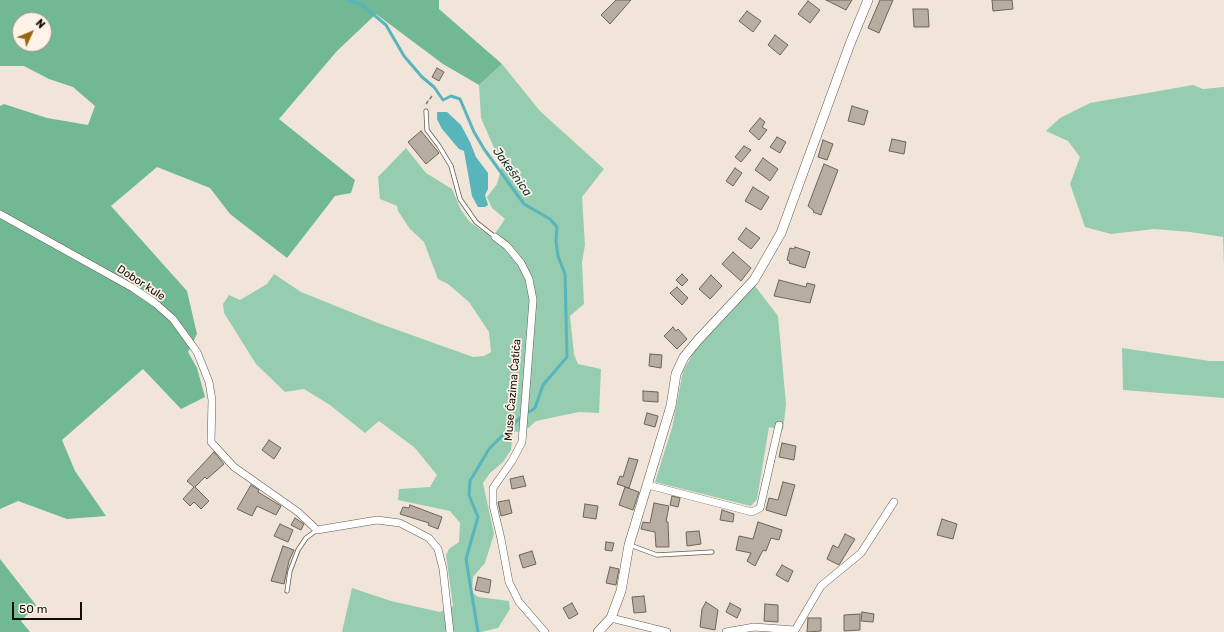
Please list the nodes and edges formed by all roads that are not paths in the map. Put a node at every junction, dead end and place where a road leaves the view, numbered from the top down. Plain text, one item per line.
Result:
1 (868, 0) edge
2 (426, 111) road end
3 (0, 214) edge
4 (495, 237) joint
5 (780, 425) dead end
6 (648, 485) junction
7 (894, 502) dead end
8 (317, 530) junction
9 (629, 545) junction
10 (712, 552) dead end
11 (287, 591) dead end
12 (611, 618) junction
13 (794, 631) edge
14 (450, 632) edge
15 (545, 632) edge
16 (598, 632) edge
17 (667, 632) edge
18 (726, 632) edge

1 - 6 street
2 - 4 lane
3 - 8 street, Dobor kule
4 - 15 street, Muse Ćazima Ćatića
5 - 6 street
6 - 9 street
7 - 13 street
8 - 11 lane
8 - 14 street
9 - 10 lane
9 - 12 street
12 - 16 street
12 - 17 street
13 - 18 street

